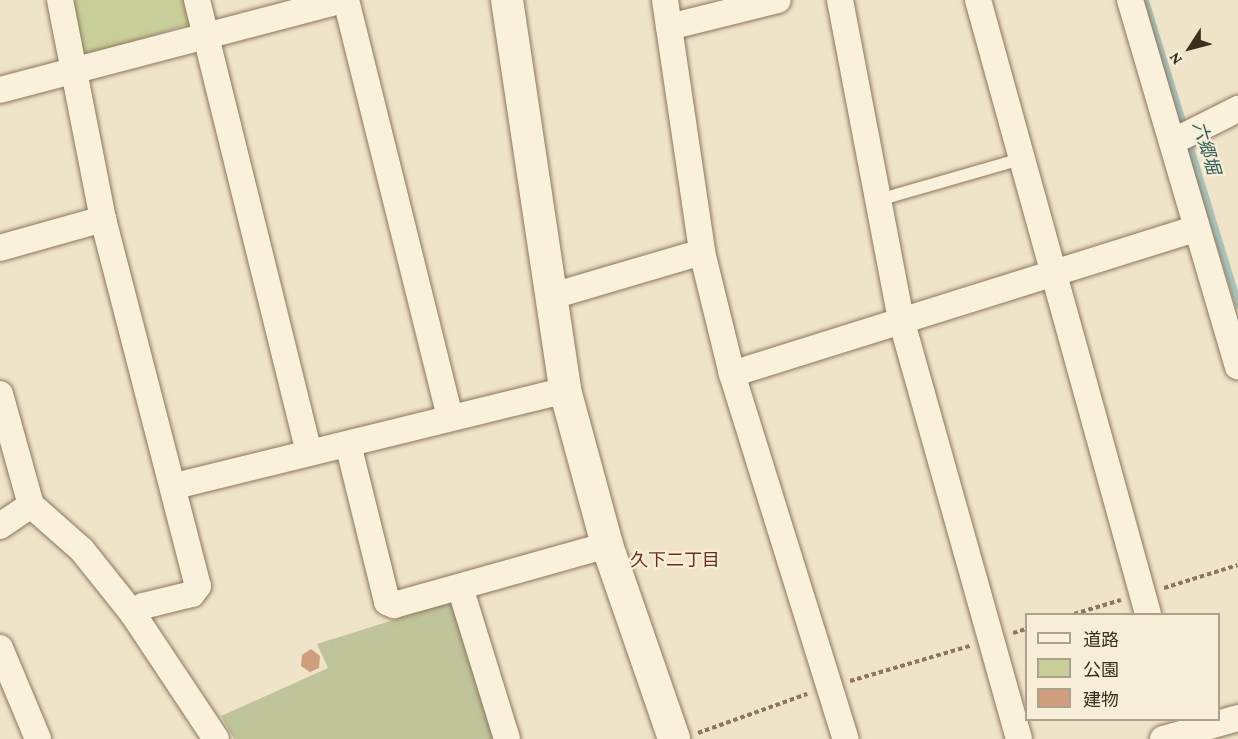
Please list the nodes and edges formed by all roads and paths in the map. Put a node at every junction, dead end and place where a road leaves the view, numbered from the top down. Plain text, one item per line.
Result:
1 (60, 0) edge
2 (197, 0) edge
3 (344, 0) edge
4 (507, 0) edge
5 (665, 0) edge
6 (778, 0) edge
7 (840, 0) edge
8 (978, 0) edge
9 (1130, 0) edge
10 (669, 27) junction
11 (207, 36) junction
12 (72, 72) junction
13 (0, 90) edge
14 (1238, 110) edge
15 (1172, 142) junction
16 (1021, 159) junction
17 (878, 200) junction
18 (103, 219) junction
19 (1196, 230) junction
20 (0, 248) edge
21 (702, 252) junction
22 (1054, 274) junction
23 (549, 297) junction
24 (901, 320) junction
25 (1236, 354) edge
26 (732, 374) junction
27 (565, 390) junction
28 (0, 394) edge
29 (450, 417) junction
30 (348, 444) junction
31 (309, 452) junction
32 (175, 486) junction
33 (31, 505) junction
34 (0, 526) edge
35 (607, 545) junction
36 (1238, 565) edge
37 (460, 587) junction
38 (1145, 601) edge
39 (1084, 613) edge
40 (133, 614) junction
41 (979, 643) dead end
42 (0, 648) edge
43 (839, 684) dead end
44 (819, 690) dead end
45 (1238, 718) edge
46 (1173, 731) edge
47 (682, 737) edge
48 (38, 739) edge
49 (216, 739) edge
50 (507, 739) edge
51 (846, 739) edge
52 (1019, 739) edge

1 - 12 street
2 - 11 street
3 - 11 street
3 - 29 street
4 - 23 street
5 - 10 street
6 - 10 street
7 - 17 street
8 - 16 street
9 - 15 street
10 - 21 street
11 - 12 street
11 - 31 street
12 - 13 street
12 - 18 street
14 - 15 street
15 - 19 street
16 - 17 lane
16 - 22 street
17 - 24 street
18 - 20 street
18 - 32 street
19 - 22 street
19 - 25 street
21 - 23 street
21 - 26 street
22 - 24 street
22 - 38 street
23 - 27 street
24 - 26 street
24 - 52 street
26 - 51 street
27 - 29 street
27 - 35 street
28 - 33 street
29 - 30 street
30 - 31 street
30 - 37 street
31 - 32 street
32 - 40 street
33 - 34 street
33 - 40 street
35 - 37 street
35 - 47 street
36 - 38 path
37 - 50 street
38 - 39 path
40 - 49 street
41 - 43 path
42 - 48 street
44 - 47 path
45 - 46 street

